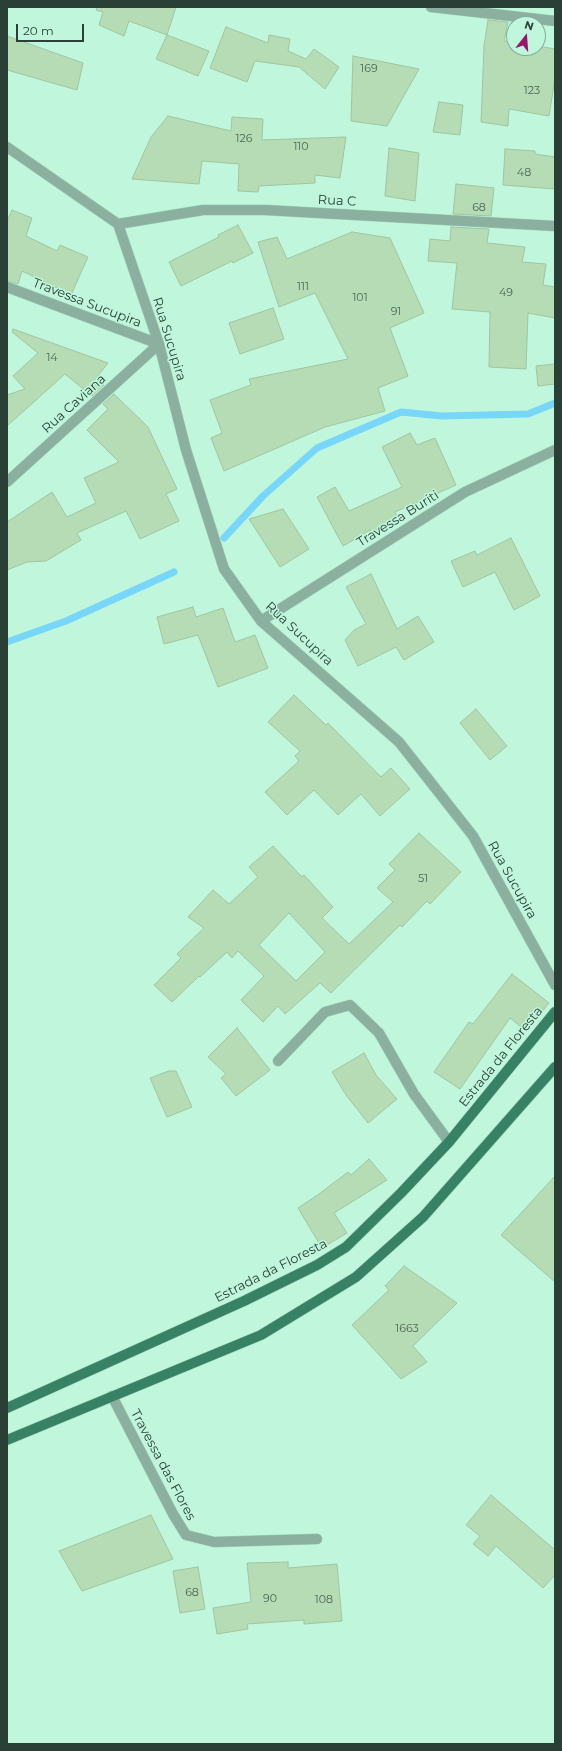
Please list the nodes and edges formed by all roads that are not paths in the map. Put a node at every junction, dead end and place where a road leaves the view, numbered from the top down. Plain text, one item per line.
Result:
1 (431, 7) edge
2 (555, 21) edge
3 (7, 147) edge
4 (118, 224) junction
5 (555, 226) edge
6 (7, 287) edge
7 (158, 344) junction
8 (555, 450) edge
9 (7, 482) edge
10 (261, 621) junction
11 (555, 985) edge
12 (555, 1012) edge
13 (278, 1061) dead end
14 (555, 1067) edge
15 (449, 1142) junction
16 (112, 1396) junction
17 (7, 1408) edge
18 (7, 1440) edge
19 (317, 1539) dead end

1 - 2 street
3 - 4 street
4 - 5 street, Rua C
4 - 7 street, Rua Sucupira
6 - 7 street, Travessa Sucupira
7 - 9 street, Rua Caviana
7 - 10 street, Rua Sucupira
8 - 10 street, Travessa Buriti
10 - 11 street, Rua Sucupira
12 - 15 main road, Estrada da Floresta
13 - 15 street
14 - 16 main road
15 - 17 main road, Estrada da Floresta
16 - 18 main road
16 - 19 street, Travessa das Flores

